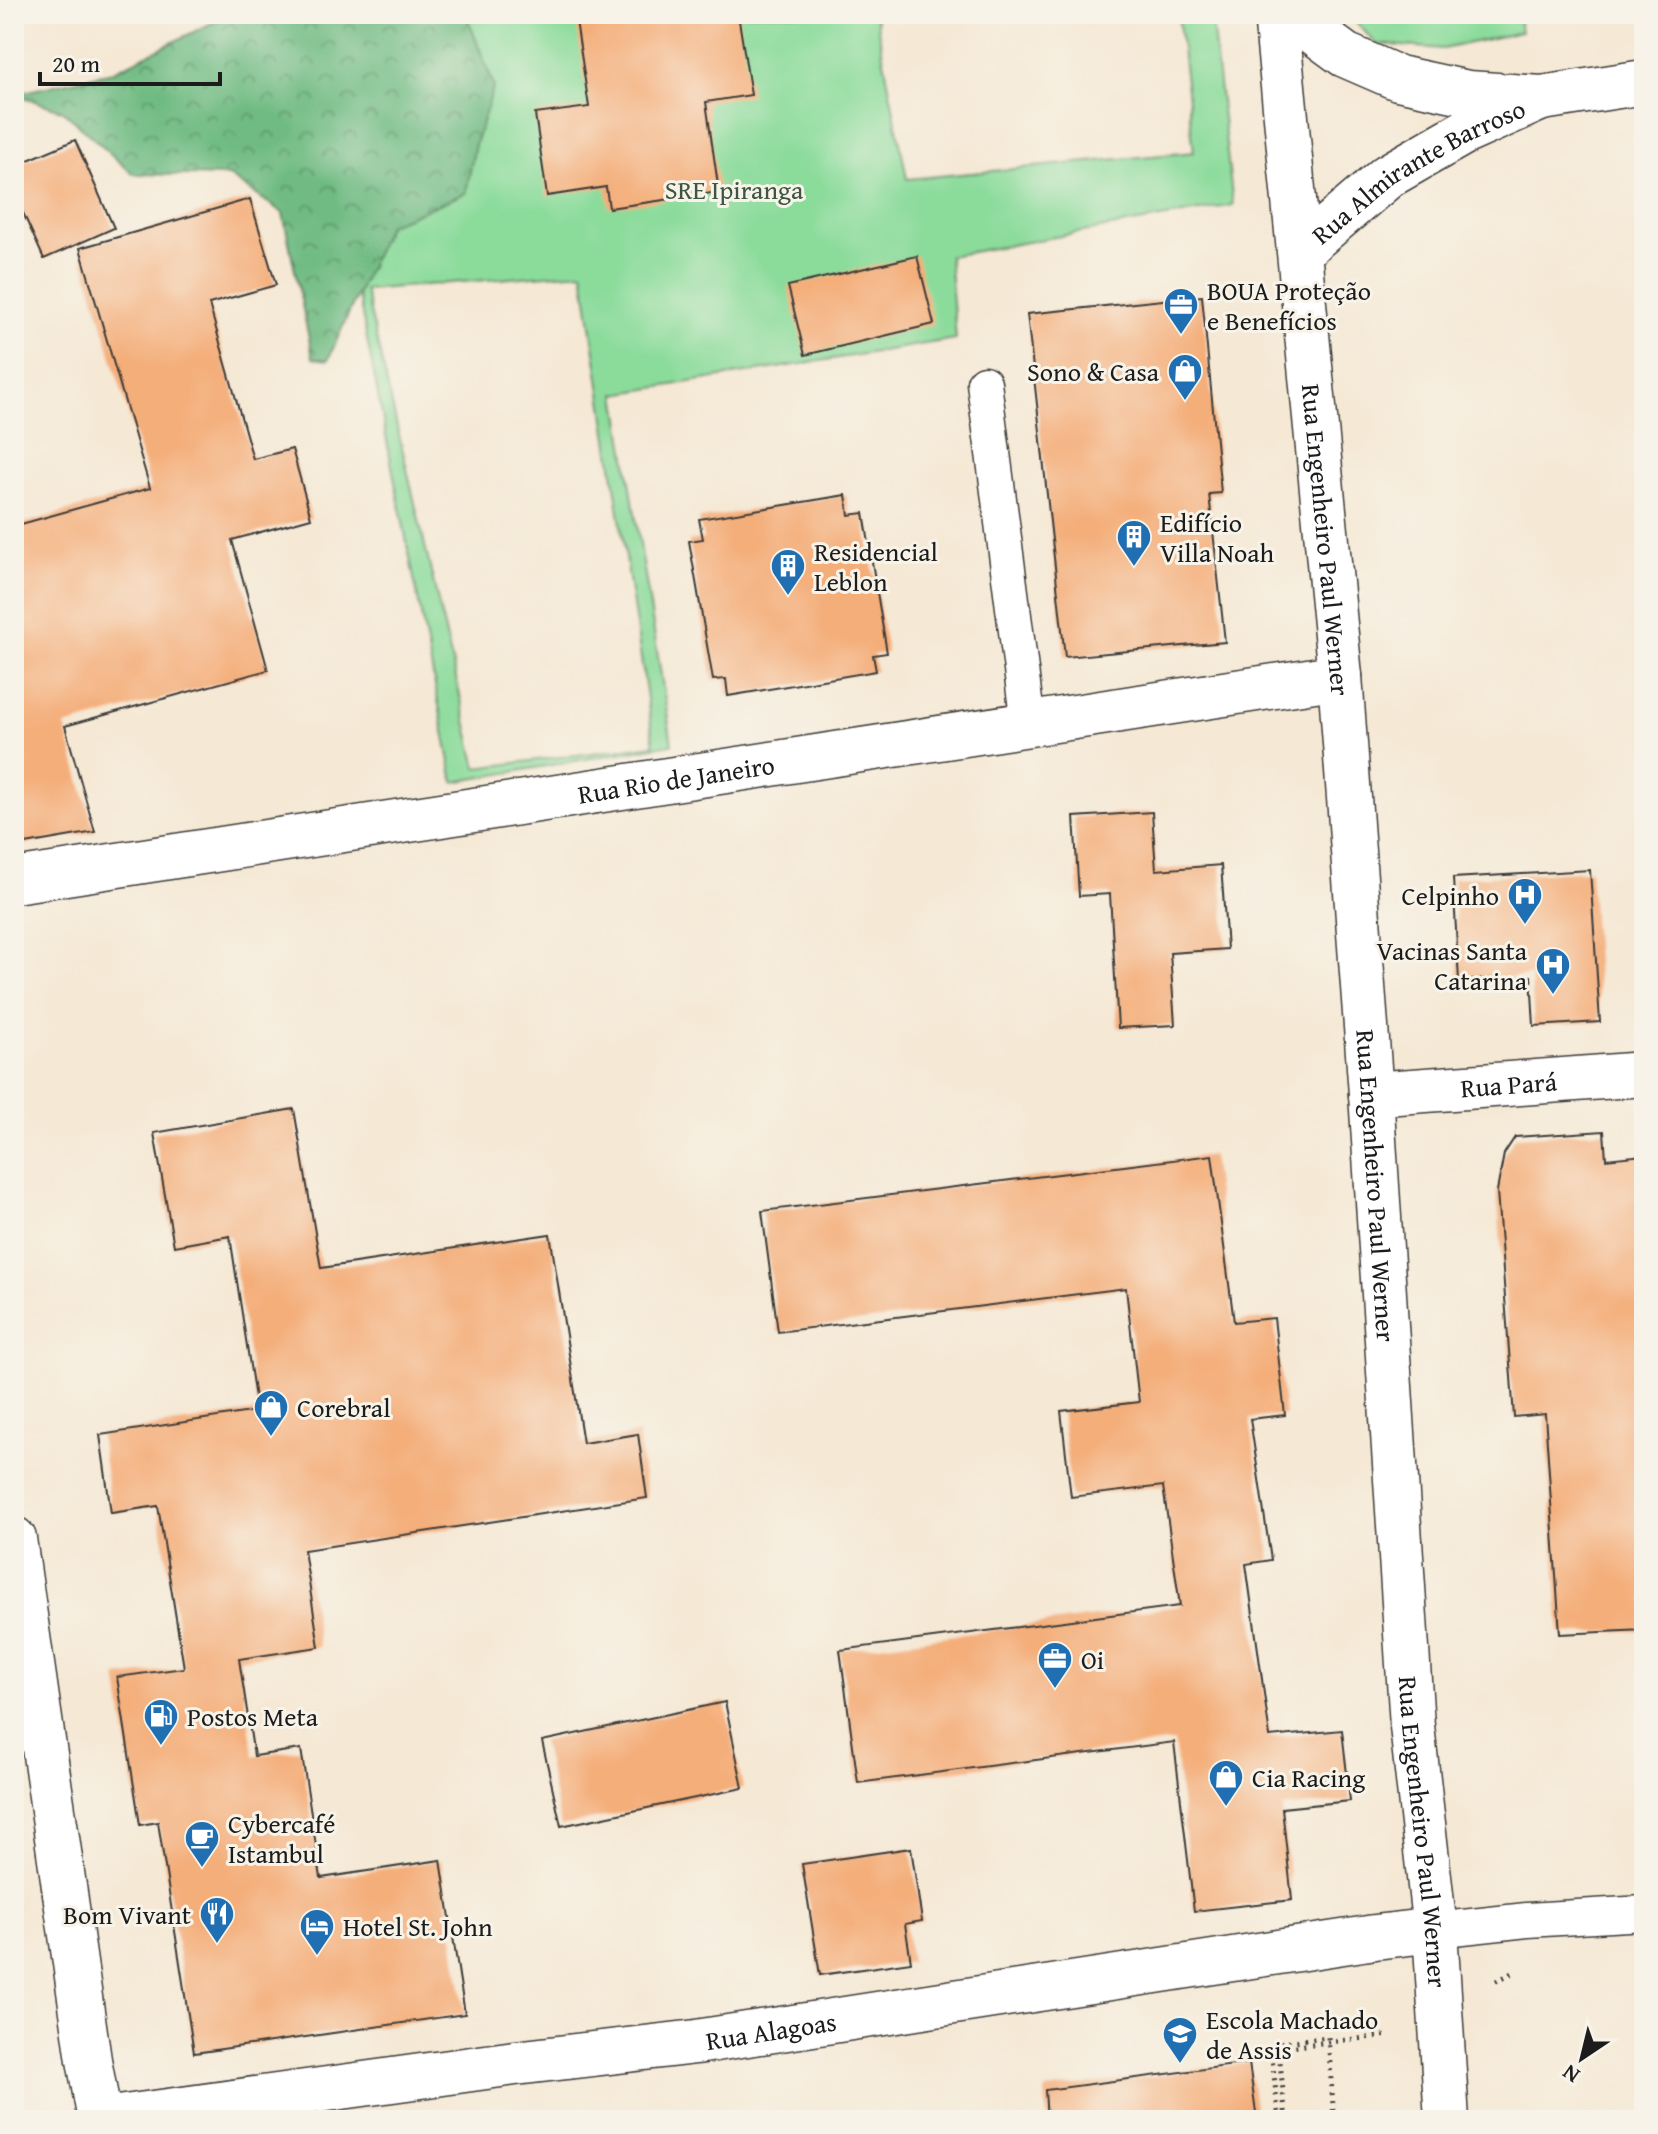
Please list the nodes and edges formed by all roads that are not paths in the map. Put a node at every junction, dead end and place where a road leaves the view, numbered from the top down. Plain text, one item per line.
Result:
1 (1276, 14) edge
2 (1289, 14) edge
3 (1644, 82) edge
4 (1542, 98) junction
5 (1300, 251) junction
6 (984, 383) dead end
7 (1340, 676) junction
8 (1028, 724) junction
9 (14, 881) edge
10 (1644, 1074) edge
11 (1371, 1094) junction
12 (14, 1539) edge
13 (1644, 1913) edge
14 (1435, 1930) junction
15 (101, 2120) edge
16 (1447, 2120) edge

1 - 5 main road, Rua Engenheiro Paul Werner
2 - 4 main road, Rua Almirante Barroso
3 - 4 main road, Rua Almirante Barroso
4 - 5 main road, Rua Almirante Barroso
5 - 7 main road, Rua Engenheiro Paul Werner
6 - 8 lane
7 - 8 main road, Rua Rio de Janeiro
7 - 11 main road, Rua Engenheiro Paul Werner
8 - 9 main road, Rua Rio de Janeiro
10 - 11 main road, Rua Pará
11 - 14 main road, Rua Engenheiro Paul Werner
12 - 15 main road
13 - 14 lane
14 - 15 main road, Rua Alagoas
14 - 16 main road, Rua Engenheiro Paul Werner

